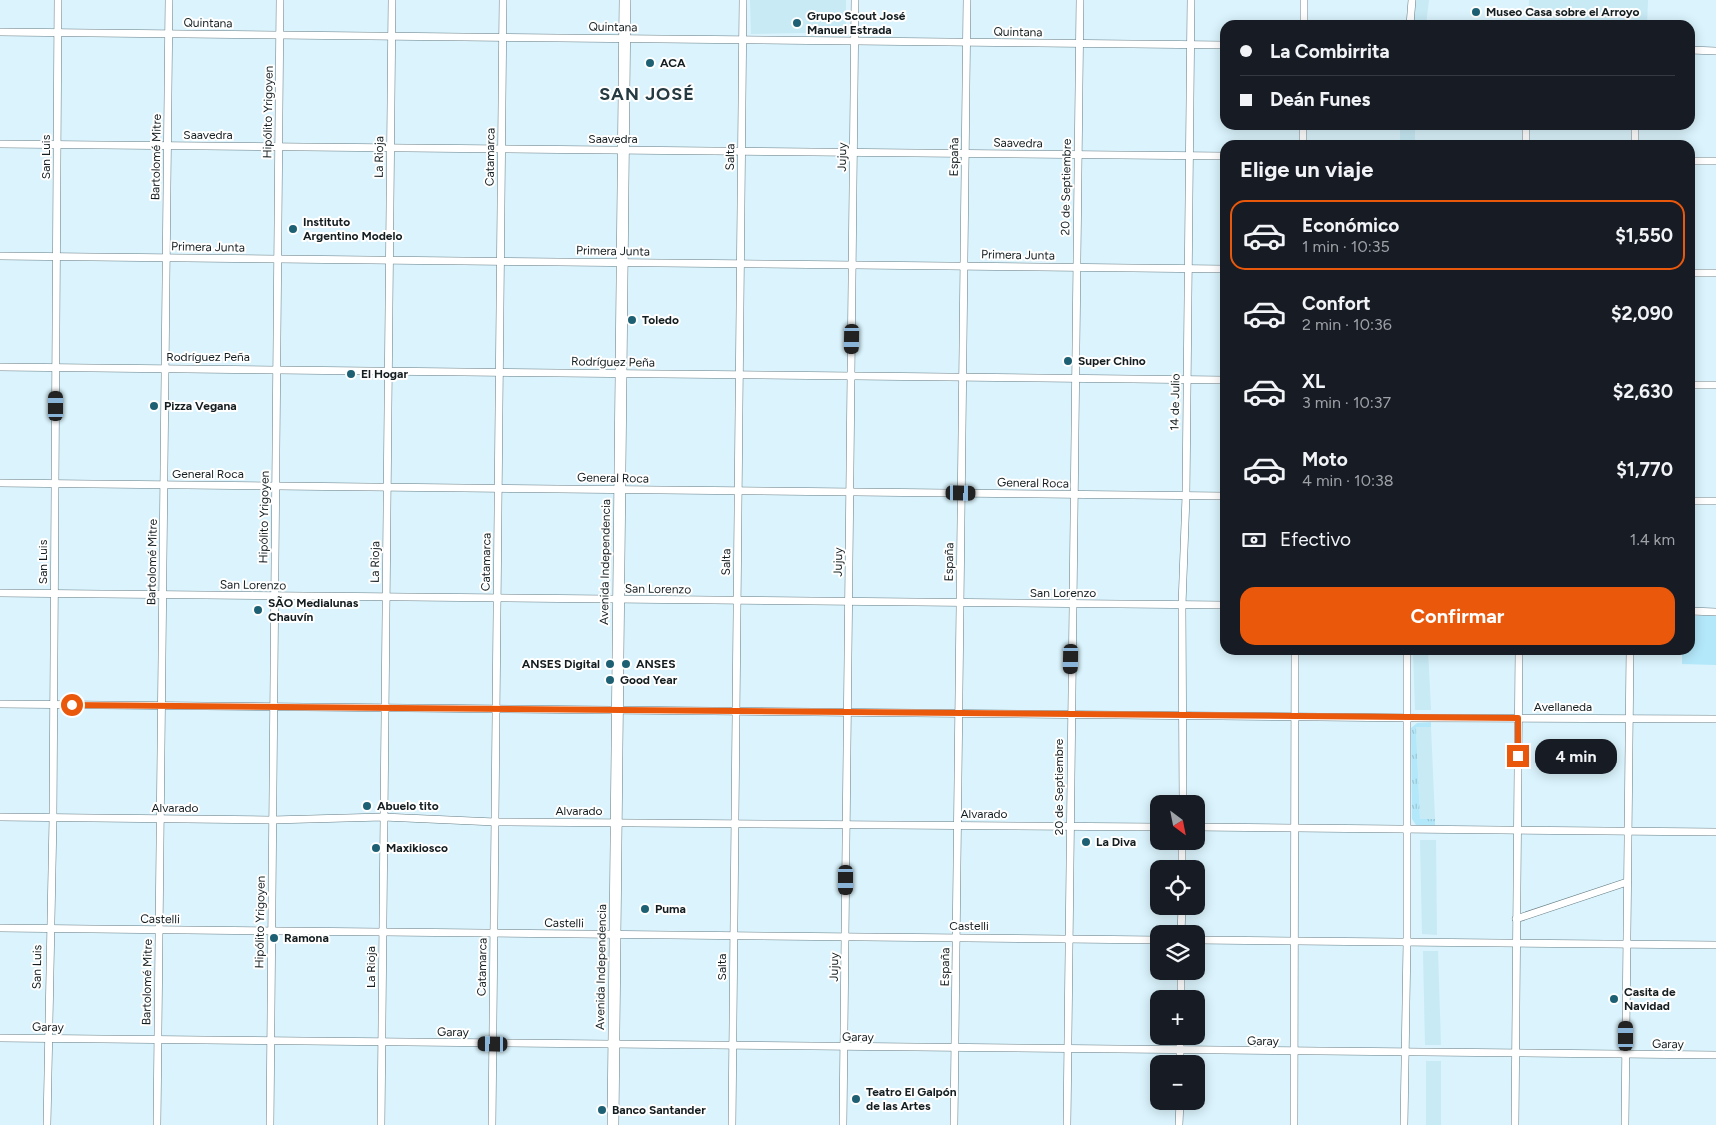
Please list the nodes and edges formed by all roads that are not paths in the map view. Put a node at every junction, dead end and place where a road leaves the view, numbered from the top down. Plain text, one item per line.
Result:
1 (58, 0) edge
2 (168, 0) edge
3 (280, 0) edge
4 (392, 0) edge
5 (503, 0) edge
6 (625, 0) edge
7 (743, 0) edge
8 (855, 0) edge
9 (967, 0) edge
10 (1080, 0) edge
11 (1191, 0) edge
12 (1304, 0) edge
13 (1412, 0) edge
14 (1304, 20) edge
15 (1410, 20) edge
16 (0, 32) edge
17 (58, 33) junction
18 (168, 34) junction
19 (280, 35) junction
20 (392, 36) junction
21 (503, 37) junction
22 (625, 39) junction
23 (742, 40) junction
24 (855, 41) junction
25 (966, 42) junction
26 (1080, 44) junction
27 (1190, 45) junction
28 (1220, 45) edge
29 (1695, 50) edge
30 (1716, 51) edge
31 (0, 144) edge
32 (57, 145) junction
33 (167, 146) junction
34 (279, 146) junction
35 (391, 147) junction
36 (502, 150) junction
37 (624, 150) junction
38 (741, 151) junction
39 (854, 152) junction
40 (965, 154) junction
41 (1078, 155) junction
42 (1189, 156) junction
43 (1220, 156) edge
44 (1695, 161) edge
45 (1716, 161) edge
46 (0, 256) edge
47 (56, 257) junction
48 (166, 258) junction
49 (278, 259) junction
50 (389, 260) junction
51 (500, 261) junction
52 (622, 262) junction
53 (740, 264) junction
54 (852, 265) junction
55 (964, 266) junction
56 (1077, 267) junction
57 (1188, 268) junction
58 (1220, 269) edge
59 (1695, 273) edge
60 (1716, 273) edge
61 (0, 367) edge
62 (56, 367) junction
63 (165, 368) junction
64 (277, 369) junction
65 (388, 371) junction
66 (499, 372) junction
67 (621, 374) junction
68 (739, 375) junction
69 (851, 376) junction
70 (962, 377) junction
71 (1075, 378) junction
72 (1187, 380) junction
73 (1220, 380) edge
74 (1695, 385) edge
75 (1716, 385) edge
76 (0, 483) edge
77 (55, 484) junction
78 (164, 485) junction
79 (276, 486) junction
80 (387, 487) junction
81 (498, 488) junction
82 (620, 489) junction
83 (738, 491) junction
84 (850, 492) junction
85 (961, 493) junction
86 (1074, 495) junction
87 (1186, 496) junction
88 (1220, 496) edge
89 (1695, 501) edge
90 (1716, 501) edge
91 (0, 593) edge
92 (54, 594) junction
93 (163, 595) junction
94 (274, 596) junction
95 (386, 597) junction
96 (497, 599) junction
97 (618, 599) junction
98 (737, 601) junction
99 (849, 602) junction
100 (960, 604) junction
101 (1071, 604) junction
102 (1182, 605) junction
103 (1220, 605) edge
104 (1695, 611) edge
105 (1716, 612) edge
106 (1295, 655) edge
107 (1407, 655) edge
108 (1519, 655) edge
109 (1630, 655) edge
110 (0, 704) edge
111 (54, 704) junction
112 (161, 706) junction
113 (274, 707) junction
114 (384, 708) junction
115 (496, 709) junction
116 (616, 710) junction
117 (736, 712) junction
118 (848, 712) junction
119 (959, 713) junction
120 (1070, 714) junction
121 (1184, 715) junction
122 (1296, 717) junction
123 (1407, 718) junction
124 (1518, 718) junction
125 (1629, 718) junction
126 (1716, 719) edge
127 (1182, 795) edge
128 (0, 817) edge
129 (383, 817) junction
130 (53, 818) junction
131 (160, 819) junction
132 (272, 820) junction
133 (495, 822) junction
134 (616, 822) junction
135 (735, 824) junction
136 (847, 824) junction
137 (958, 825) junction
138 (1070, 826) junction
139 (1150, 827) edge
140 (1205, 828) edge
141 (1295, 828) junction
142 (1406, 830) junction
143 (1517, 830) junction
144 (1628, 831) junction
145 (1716, 832) edge
146 (1627, 882) junction
147 (1516, 919) junction
148 (0, 928) edge
149 (49, 928) junction
150 (159, 930) junction
151 (271, 931) junction
152 (382, 932) junction
153 (494, 933) junction
154 (615, 934) junction
155 (734, 935) junction
156 (845, 936) junction
157 (956, 938) junction
158 (1069, 938) junction
159 (1150, 940) edge
160 (1205, 940) edge
161 (1294, 941) junction
162 (1407, 942) junction
163 (1516, 943) junction
164 (1626, 944) junction
165 (1716, 945) edge
166 (0, 1038) edge
167 (48, 1039) junction
168 (158, 1040) junction
169 (270, 1041) junction
170 (381, 1042) junction
171 (493, 1044) junction
172 (614, 1045) junction
173 (1180, 1045) edge
174 (733, 1046) junction
175 (844, 1048) junction
176 (955, 1049) junction
177 (1068, 1051) junction
178 (1180, 1052) junction
179 (1406, 1052) junction
180 (1294, 1053) junction
181 (1515, 1053) junction
182 (1626, 1054) junction
183 (1716, 1055) edge
184 (1180, 1110) edge
185 (47, 1125) edge
186 (157, 1125) edge
187 (270, 1125) edge
188 (380, 1125) edge
189 (492, 1125) edge
190 (613, 1125) edge
191 (732, 1125) edge
192 (844, 1125) edge
193 (954, 1125) edge
194 (1067, 1125) edge
195 (1179, 1125) edge
196 (1294, 1125) edge
197 (1404, 1125) edge
198 (1514, 1125) edge
199 (1625, 1125) edge

1 - 17 street, San Luis
2 - 18 street, Bartolomé Mitre
3 - 19 street, Hipólito Yrigoyen
4 - 20 street, La Rioja
5 - 21 street, Catamarca
6 - 22 main road, Avenida Independencia
7 - 23 street, Salta
8 - 24 street, Jujuy
9 - 25 street, España
10 - 26 street, 20 de Septiembre
11 - 27 street, 14 de Julio
12 - 14 street
13 - 15 street
16 - 17 street, Quintana
17 - 18 street, Quintana
17 - 32 street, San Luis
18 - 19 street, Quintana
18 - 33 street, Bartolomé Mitre
19 - 20 street, Quintana
19 - 34 street, Hipólito Yrigoyen
20 - 21 street, Quintana
20 - 35 street, La Rioja
21 - 22 street, Quintana
21 - 36 street, Catamarca
22 - 23 street, Quintana
22 - 37 main road, Avenida Independencia
23 - 24 street, Quintana
23 - 38 street, Salta
24 - 25 street, Quintana
24 - 39 street, Jujuy
25 - 26 street, Quintana
25 - 40 street, España
26 - 27 street, Quintana
26 - 41 street, 20 de Septiembre
27 - 28 street, Quintana
27 - 42 street, 14 de Julio
29 - 30 street
31 - 32 street, Saavedra
32 - 33 street, Saavedra
32 - 47 street, San Luis
33 - 34 street, Saavedra
33 - 48 street, Bartolomé Mitre
34 - 35 street, Saavedra
34 - 49 street, Hipólito Yrigoyen
35 - 36 street, Saavedra
35 - 50 street, La Rioja
36 - 37 street, Saavedra
36 - 51 street, Catamarca
37 - 38 street, Saavedra
37 - 52 main road, Avenida Independencia
38 - 39 street, Saavedra
38 - 53 street, Salta
39 - 40 street, Saavedra
39 - 54 street, Jujuy
40 - 41 street, Saavedra
40 - 55 street, España
41 - 42 street, Saavedra
41 - 56 street, 20 de Septiembre
42 - 43 street, Saavedra
42 - 57 street, 14 de Julio
44 - 45 street
46 - 47 street, Primera Junta
47 - 48 street, Primera Junta
47 - 62 street, San Luis
48 - 49 street, Primera Junta
48 - 63 street, Bartolomé Mitre
49 - 50 street, Primera Junta
49 - 64 street, Hipólito Yrigoyen
50 - 51 street, Primera Junta
50 - 65 street, La Rioja
51 - 52 street, Primera Junta
51 - 66 street, Catamarca
52 - 53 street, Primera Junta
52 - 67 main road, Avenida Independencia
53 - 54 street, Primera Junta
53 - 68 street, Salta
54 - 55 street, Primera Junta
54 - 69 street, Jujuy
55 - 56 street, Primera Junta
55 - 70 street, España
56 - 57 street, Primera Junta
56 - 71 street, 20 de Septiembre
57 - 58 street, Primera Junta
57 - 72 street, 14 de Julio
59 - 60 street
61 - 62 street, Rodríguez Peña
62 - 63 street, Rodríguez Peña
62 - 77 street, San Luis
63 - 64 street, Rodríguez Peña
63 - 78 street, Bartolomé Mitre
64 - 65 street, Rodríguez Peña
64 - 79 street, Hipólito Yrigoyen
65 - 66 street, Rodríguez Peña
65 - 80 street, La Rioja
66 - 67 street, Rodríguez Peña
66 - 81 street, Catamarca
67 - 68 street, Rodríguez Peña
67 - 82 main road, Avenida Independencia
68 - 69 street, Rodríguez Peña
68 - 83 street, Salta
69 - 70 street, Rodríguez Peña
69 - 84 street, Jujuy
70 - 71 street, Rodríguez Peña
70 - 85 street, España
71 - 72 street, Rodríguez Peña
71 - 86 street, 20 de Septiembre
72 - 73 street, Rodríguez Peña
72 - 87 street, 14 de Julio
74 - 75 street
76 - 77 street, General Roca
77 - 78 street, General Roca
77 - 92 street, San Luis
78 - 79 street, General Roca
78 - 93 street, Bartolomé Mitre
79 - 80 street, General Roca
79 - 94 street, Hipólito Yrigoyen
80 - 81 street, General Roca
80 - 95 street, La Rioja
81 - 82 street, General Roca
81 - 96 street, Catamarca
82 - 83 street, General Roca
82 - 97 main road, Avenida Independencia
83 - 84 street, General Roca
83 - 98 street, Salta
84 - 85 street, General Roca
84 - 99 street, Jujuy
85 - 86 street, General Roca
85 - 100 street, España
86 - 87 street, General Roca
86 - 101 street, 20 de Septiembre
87 - 88 street, General Roca
87 - 102 street, 14 de Julio
89 - 90 street
91 - 92 street, San Lorenzo
92 - 93 street, San Lorenzo
92 - 111 street, San Luis
93 - 94 street, San Lorenzo
93 - 112 street, Bartolomé Mitre
94 - 95 street, San Lorenzo
94 - 113 street, Hipólito Yrigoyen
95 - 96 street, San Lorenzo
95 - 114 street, La Rioja
96 - 97 street, San Lorenzo
96 - 115 street, Catamarca
97 - 98 street, San Lorenzo
97 - 116 main road, Avenida Independencia
98 - 99 street, San Lorenzo
98 - 117 street, Salta
99 - 100 street, San Lorenzo
99 - 118 street, Jujuy
100 - 101 street, San Lorenzo
100 - 119 street, España
101 - 102 street, San Lorenzo
101 - 120 street, 20 de Septiembre
102 - 103 street, San Lorenzo
102 - 121 street, 14 de Julio
104 - 105 street
106 - 122 street
107 - 123 street
108 - 124 street
109 - 125 street
110 - 111 street, Avellaneda
111 - 112 street, Avellaneda
111 - 130 street, San Luis
112 - 113 street, Avellaneda
112 - 131 street, Bartolomé Mitre
113 - 114 street, Avellaneda
113 - 132 street, Hipólito Yrigoyen
114 - 115 street, Avellaneda
114 - 129 street, La Rioja
115 - 116 street, Avellaneda
115 - 133 street, Catamarca
116 - 117 street, Avellaneda
116 - 134 main road, Avenida Independencia
117 - 118 street, Avellaneda
117 - 135 street, Salta
118 - 119 street, Avellaneda
118 - 136 street, Jujuy
119 - 120 street, Avellaneda
119 - 137 street, España
120 - 121 street, Avellaneda
120 - 138 street, 20 de Septiembre
121 - 122 street, Avellaneda
121 - 127 street, 14 de Julio
122 - 123 street, Avellaneda
122 - 141 street
123 - 124 street, Avellaneda
123 - 142 street
124 - 125 street, Avellaneda
124 - 143 street
125 - 126 street, Avellaneda
125 - 144 street
128 - 130 street, Alvarado
129 - 132 street, Alvarado
129 - 133 street, Alvarado
129 - 152 street, La Rioja
130 - 131 street, Alvarado
130 - 149 street, San Luis
131 - 132 street, Alvarado
131 - 150 street, Bartolomé Mitre
132 - 151 street, Hipólito Yrigoyen
133 - 134 street, Alvarado
133 - 153 street, Catamarca
134 - 135 street, Alvarado
134 - 154 main road, Avenida Independencia
135 - 136 street, Alvarado
135 - 155 street, Salta
136 - 137 street, Alvarado
136 - 156 street, Jujuy
137 - 138 street, Alvarado
137 - 157 street, España
138 - 139 street, Alvarado
138 - 158 street, 20 de Septiembre
140 - 141 street
141 - 142 street
141 - 161 street
142 - 143 street
142 - 162 street
143 - 144 street
143 - 147 street
144 - 145 street
144 - 146 street
146 - 147 street
146 - 164 street
147 - 163 street
148 - 149 street, Castelli
149 - 150 street, Castelli
149 - 167 street, San Luis
150 - 151 street, Castelli
150 - 168 street, Bartolomé Mitre
151 - 152 street, Castelli
151 - 169 street, Hipólito Yrigoyen
152 - 153 street, Castelli
152 - 170 street, La Rioja
153 - 154 street, Castelli
153 - 171 street, Catamarca
154 - 155 street, Castelli
154 - 172 main road, Avenida Independencia
155 - 156 street, Castelli
155 - 174 street, Salta
156 - 157 street, Castelli
156 - 175 street, Jujuy
157 - 158 street, Castelli
157 - 176 street, España
158 - 159 street, Castelli
158 - 177 street, 20 de Septiembre
160 - 161 street
161 - 162 street
161 - 180 street
162 - 163 street
162 - 179 street
163 - 164 street
163 - 181 street
164 - 165 street
164 - 182 street
166 - 167 street, Garay
167 - 168 street, Garay
167 - 185 street, San Luis
168 - 169 street, Garay
168 - 186 street, Bartolomé Mitre
169 - 170 street, Garay
169 - 187 street, Hipólito Yrigoyen
170 - 171 street, Garay
170 - 188 street, La Rioja
171 - 172 street, Garay
171 - 189 street, Catamarca
172 - 174 street, Garay
172 - 190 main road, Avenida Independencia
173 - 178 street
174 - 175 street, Garay
174 - 191 street, Salta
175 - 176 street, Garay
175 - 192 street, Jujuy
176 - 177 street, Garay
176 - 193 street, España
177 - 178 street, Garay
177 - 194 street, 20 de Septiembre
178 - 180 street, Garay
179 - 180 street, Garay
179 - 181 street, Garay
179 - 197 street
180 - 196 street
181 - 182 street, Garay
181 - 198 street
182 - 183 street, Garay
182 - 199 street
184 - 195 street

